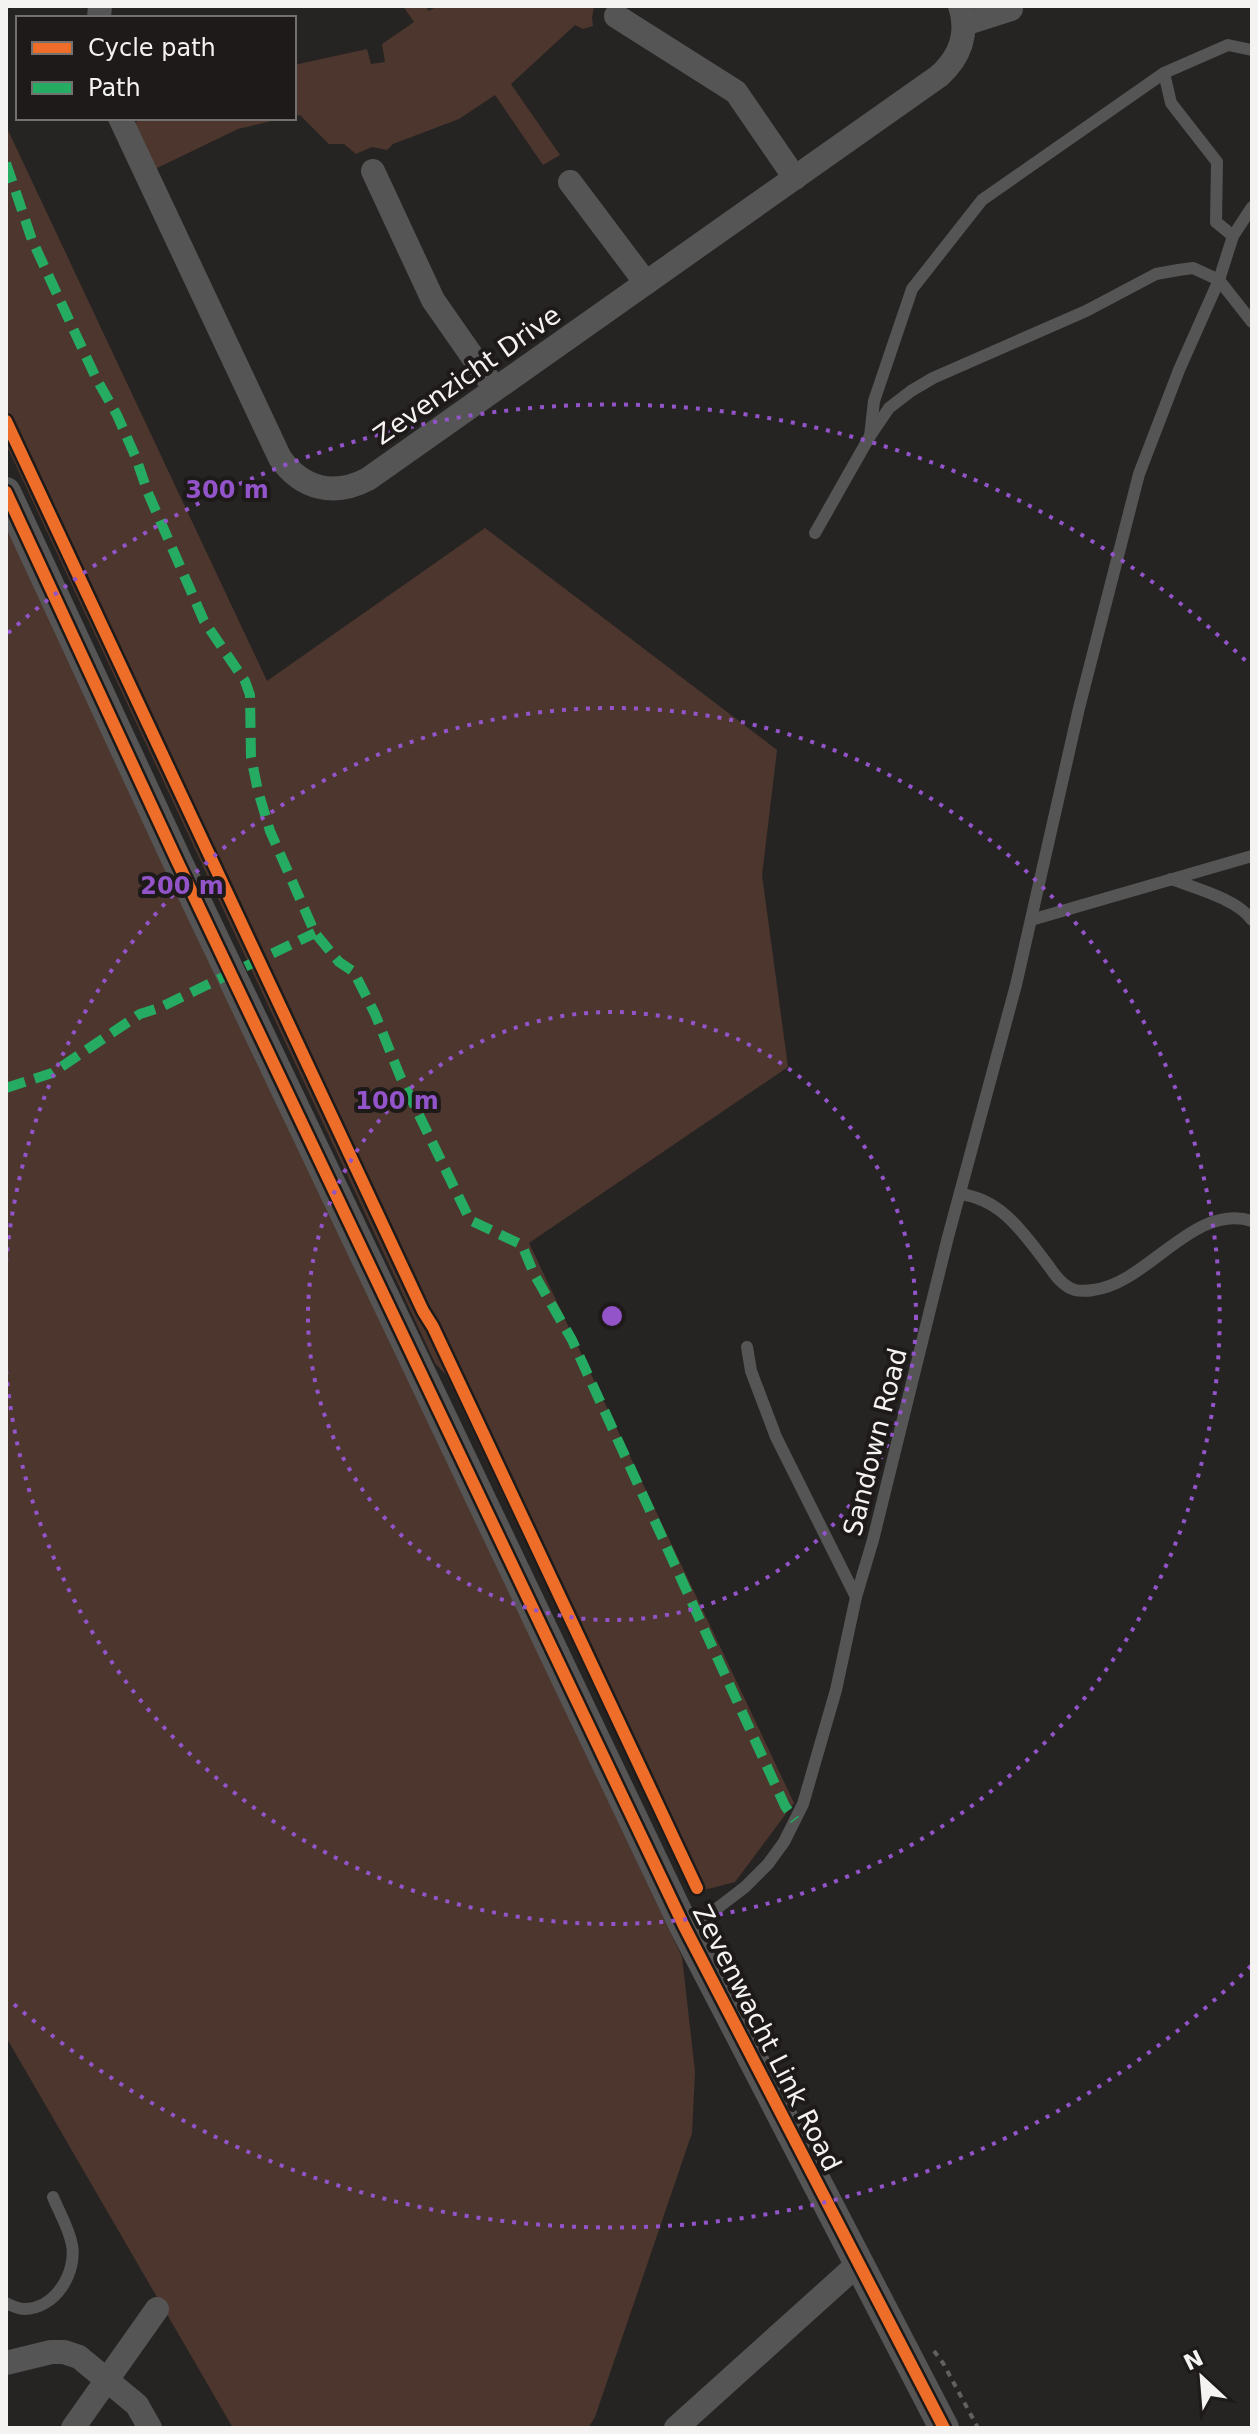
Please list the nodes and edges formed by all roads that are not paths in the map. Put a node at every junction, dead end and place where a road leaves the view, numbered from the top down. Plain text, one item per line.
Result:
1 (1011, 9) dead end
2 (962, 15) edge
3 (616, 16) dead end
4 (1252, 50) edge
5 (1164, 73) junction
6 (121, 120) edge
7 (373, 171) dead end
8 (795, 178) junction
9 (570, 182) dead end
10 (1252, 207) edge
11 (1233, 236) junction
12 (1219, 280) junction
13 (646, 283) junction
14 (1252, 322) edge
15 (495, 389) junction
16 (870, 436) junction
17 (6, 492) edge
18 (815, 533) dead end
19 (1252, 856) edge
20 (1171, 879) junction
21 (1031, 920) junction
22 (1252, 920) edge
23 (960, 1194) junction
24 (1252, 1221) edge
25 (747, 1347) dead end
26 (856, 1597) junction
27 (684, 1926) junction
28 (53, 2197) dead end
29 (858, 2264) junction
30 (6, 2303) edge
31 (157, 2309) dead end
32 (6, 2363) edge
33 (107, 2381) junction
34 (73, 2428) edge
35 (150, 2428) edge
36 (676, 2428) edge
37 (944, 2428) edge

1 - 2 street, Zevenzicht Drive
2 - 8 street, Zevenzicht Drive
3 - 8 street
4 - 5 lane
5 - 11 lane
5 - 16 lane
6 - 15 street, Zevenzicht Drive
7 - 15 street
8 - 13 street, Zevenzicht Drive
9 - 13 street
10 - 11 lane, Sandown Road
11 - 12 lane, Sandown Road
12 - 14 lane
12 - 16 lane
12 - 21 lane, Sandown Road
13 - 15 street, Zevenzicht Drive
16 - 18 lane
17 - 27 street, Zevenwacht Link Road
19 - 20 lane
20 - 21 lane
20 - 22 lane
21 - 23 lane, Sandown Road
23 - 24 lane
23 - 26 lane, Sandown Road
25 - 26 lane
26 - 27 lane, Sandown Road
27 - 29 street, Zevenwacht Link Road
28 - 30 lane
29 - 36 street
29 - 37 street, Zevenwacht Link Road
31 - 33 street
32 - 33 street
33 - 34 street
33 - 35 street

